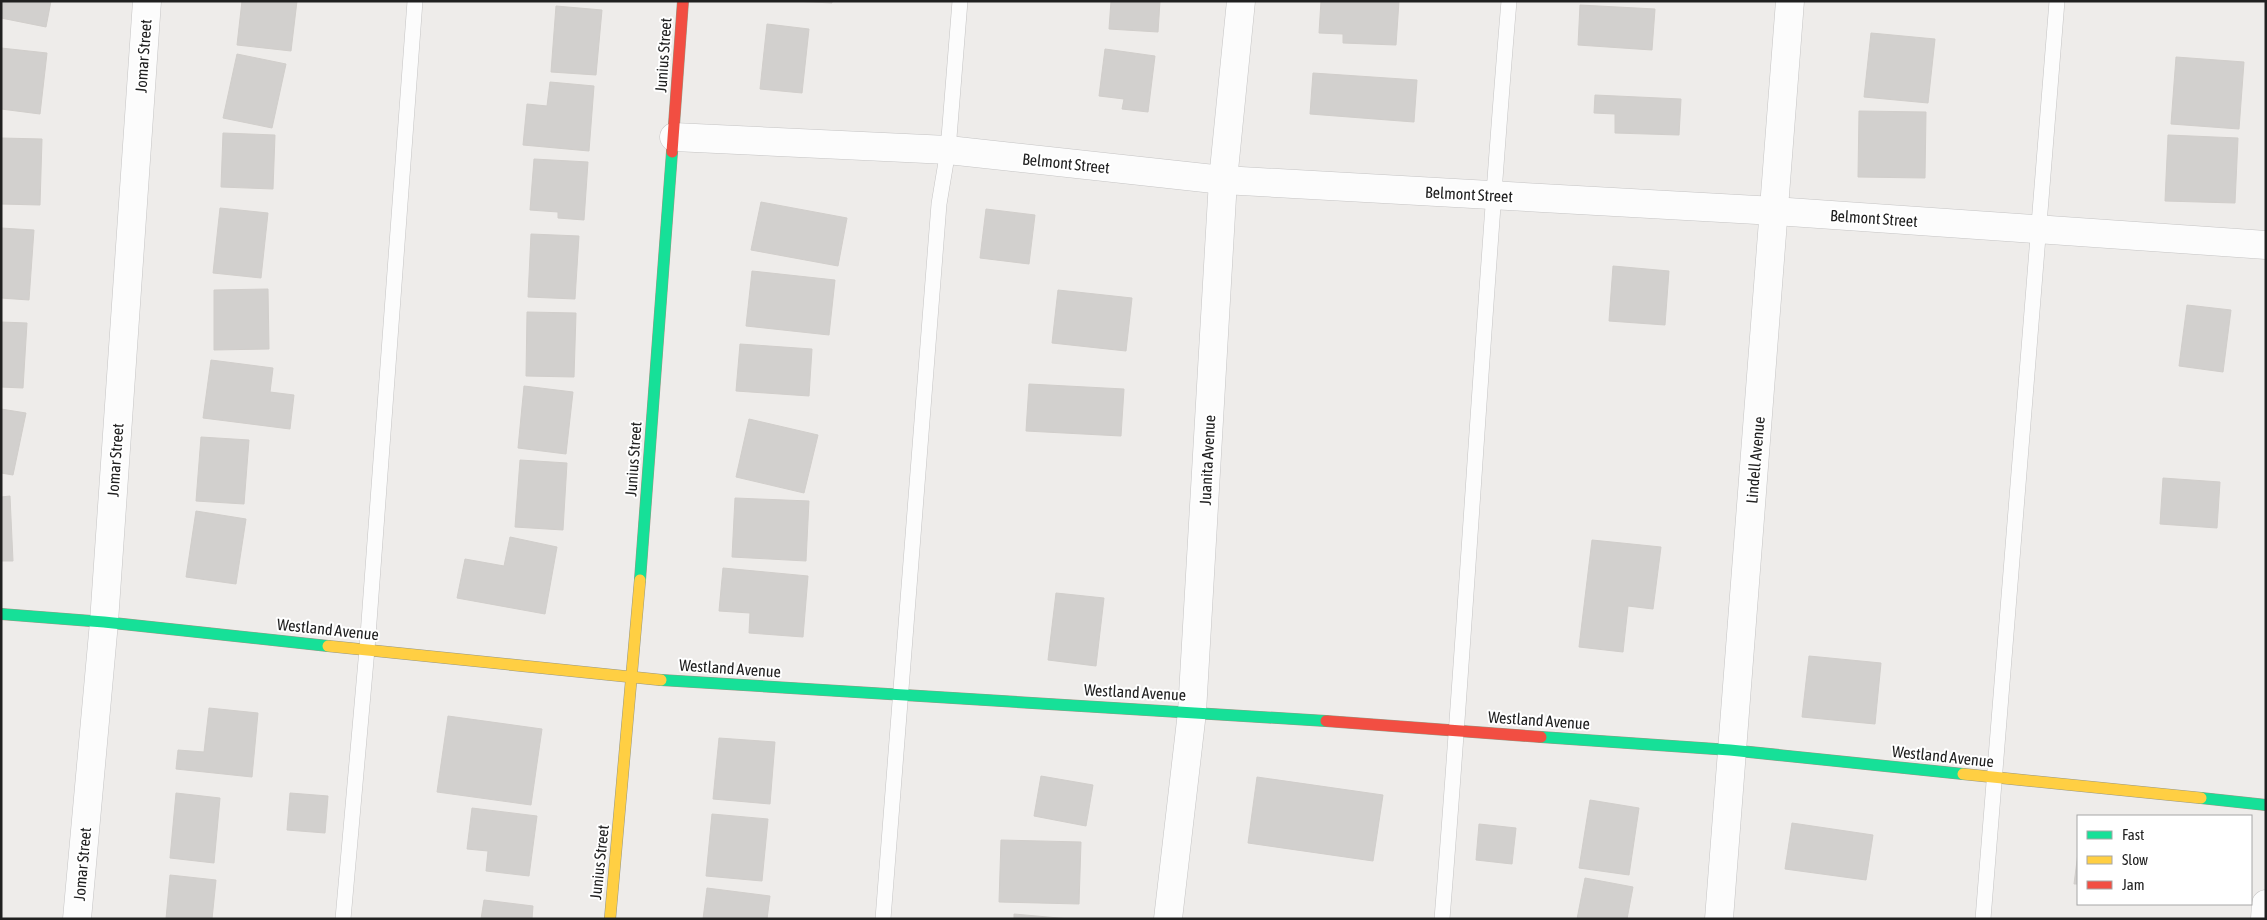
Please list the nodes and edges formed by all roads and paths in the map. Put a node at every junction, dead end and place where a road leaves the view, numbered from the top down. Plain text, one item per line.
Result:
1 (147, 1) edge
2 (414, 1) edge
3 (683, 1) edge
4 (960, 1) edge
5 (1241, 1) edge
6 (1509, 1) edge
7 (1790, 1) edge
8 (2057, 1) edge
9 (674, 137) junction
10 (948, 150) junction
11 (1223, 180) junction
12 (1492, 195) junction
13 (1776, 211) junction
14 (2040, 229) junction
15 (2266, 245) edge
16 (1, 614) edge
17 (104, 622) junction
18 (367, 649) junction
19 (633, 678) junction
20 (900, 694) junction
21 (1192, 712) junction
22 (1458, 731) junction
23 (1730, 750) junction
24 (1995, 777) junction
25 (2266, 805) edge
26 (2266, 904) edge
27 (77, 919) edge
28 (343, 919) edge
29 (610, 919) edge
30 (883, 919) edge
31 (1168, 919) edge
32 (1442, 919) edge
33 (1719, 919) edge
34 (1983, 919) edge
35 (2265, 919) edge

1 - 17 street, Jomar Street
2 - 18 lane
3 - 9 street, Junius Street
4 - 10 lane
5 - 11 street, Juanita Avenue
6 - 12 lane
7 - 13 street, Lindell Avenue
8 - 14 lane
9 - 10 street, Belmont Street
9 - 19 street, Junius Street
10 - 11 street, Belmont Street
10 - 20 lane
11 - 12 street, Belmont Street
11 - 21 street, Juanita Avenue
12 - 13 street, Belmont Street
12 - 22 lane
13 - 14 street, Belmont Street
13 - 23 street, Lindell Avenue
14 - 15 street, Belmont Street
14 - 24 lane
16 - 17 street, Westland Avenue
17 - 18 street, Westland Avenue
17 - 27 street, Jomar Street
18 - 19 street, Westland Avenue
18 - 28 lane
19 - 20 street, Westland Avenue
19 - 29 street, Junius Street
20 - 21 street, Westland Avenue
20 - 30 lane
21 - 22 street, Westland Avenue
21 - 31 street, Juanita Avenue
22 - 23 street, Westland Avenue
22 - 32 lane
23 - 24 street, Westland Avenue
23 - 33 street, Lindell Avenue
24 - 25 street, Westland Avenue
24 - 34 lane
26 - 35 street

